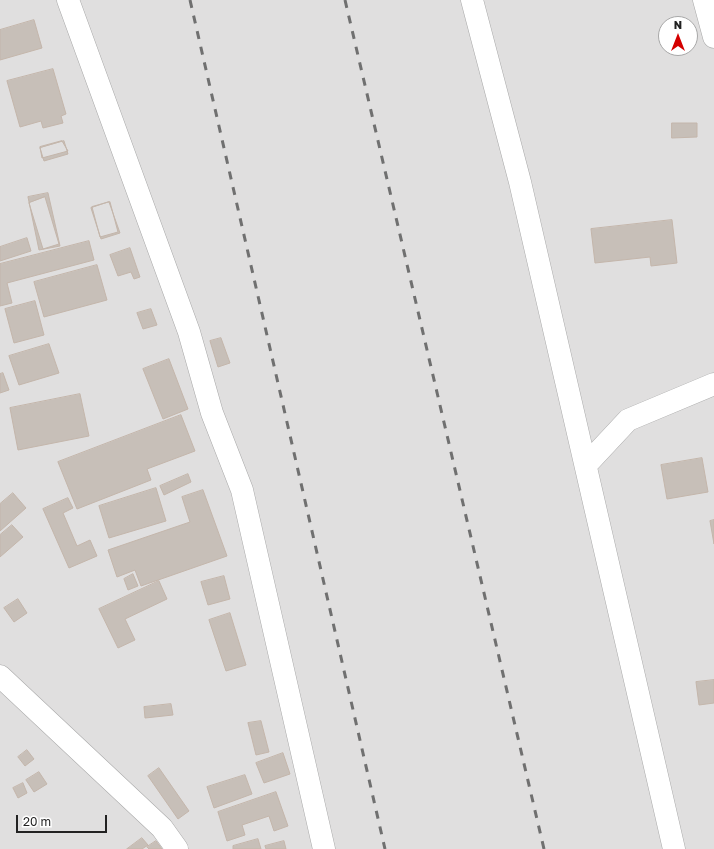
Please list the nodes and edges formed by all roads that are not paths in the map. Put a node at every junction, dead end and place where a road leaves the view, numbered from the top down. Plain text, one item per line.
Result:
1 (68, 0) edge
2 (472, 0) edge
3 (704, 0) edge
4 (714, 37) edge
5 (714, 384) edge
6 (586, 465) junction
7 (0, 676) edge
8 (177, 849) edge
9 (324, 849) edge
10 (674, 849) edge

1 - 9 street
2 - 6 street
3 - 4 street
5 - 6 street
6 - 10 street
7 - 8 street

